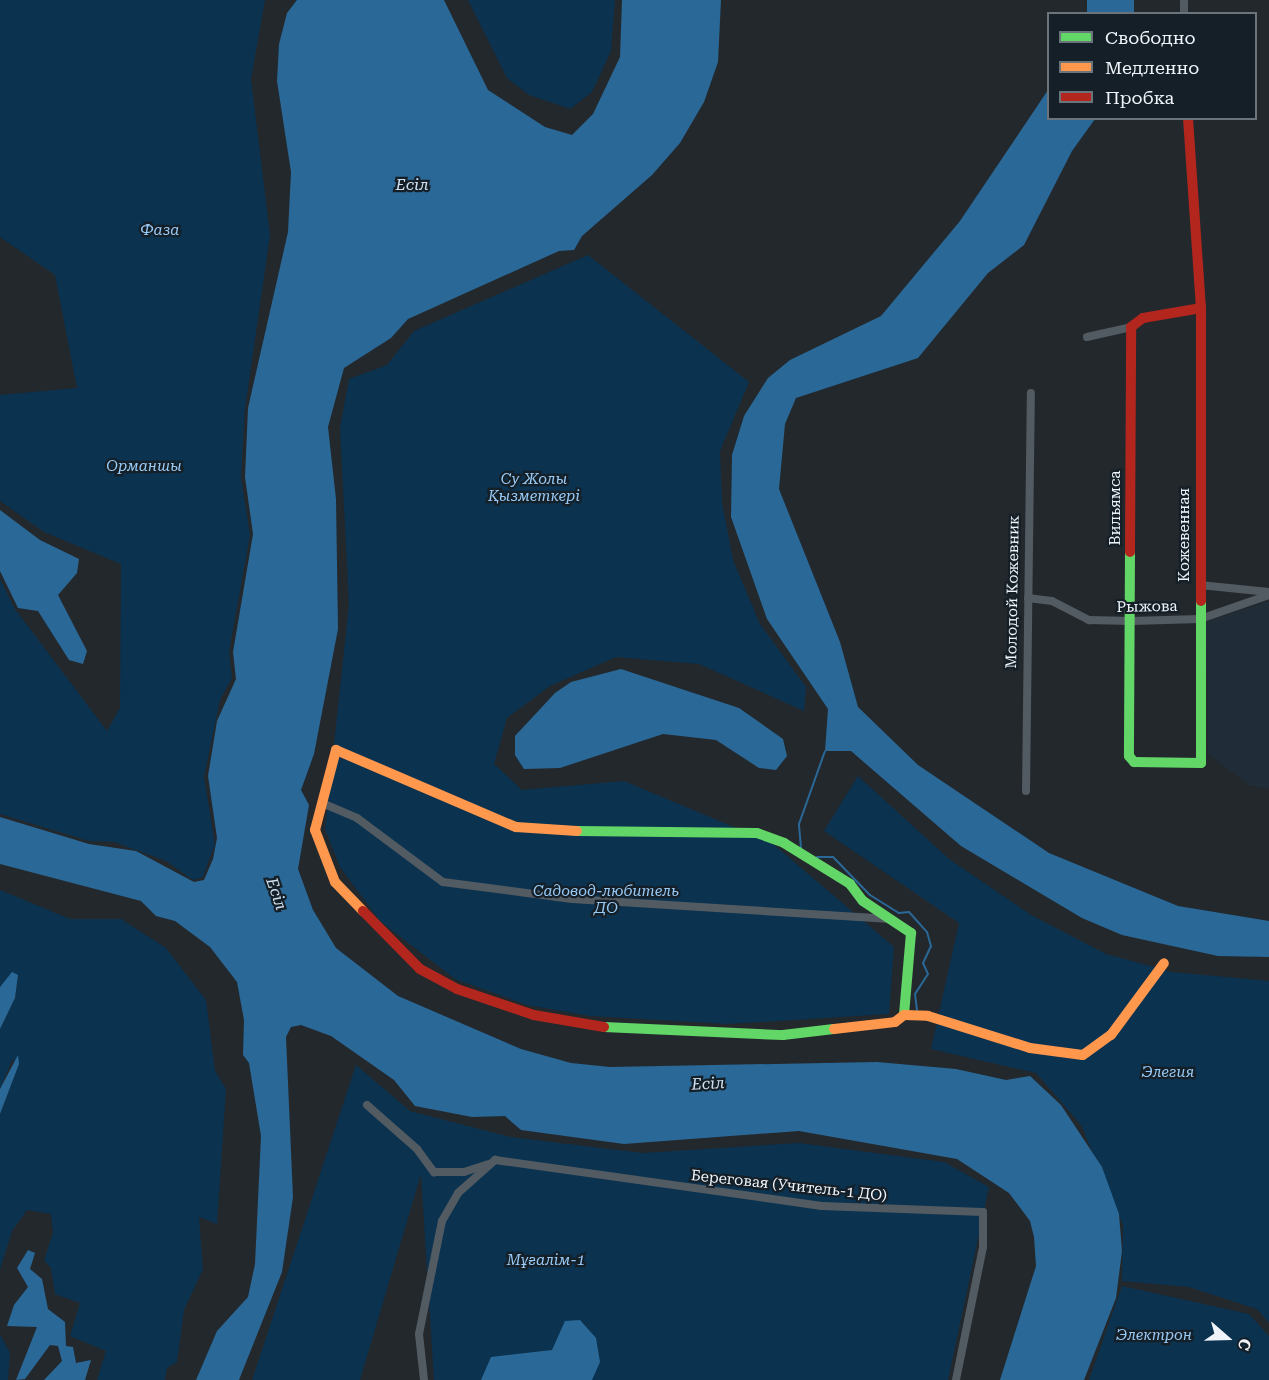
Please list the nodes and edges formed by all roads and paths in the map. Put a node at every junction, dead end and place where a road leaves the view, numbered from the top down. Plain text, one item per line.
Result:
1 (1188, 120) edge
2 (1201, 308) junction
3 (1131, 327) junction
4 (1087, 337) dead end
5 (1031, 393) dead end
6 (1200, 585) junction
7 (1269, 593) edge
8 (1028, 598) junction
9 (1200, 619) junction
10 (1131, 621) junction
11 (1134, 762) joint
12 (1026, 791) dead end
13 (322, 803) junction
14 (891, 919) junction
15 (1164, 963) dead end
16 (904, 1015) junction
17 (367, 1106) dead end
18 (494, 1161) junction
19 (424, 1380) edge
20 (956, 1380) edge

1 - 2 street, Кожевенная
2 - 3 street
2 - 6 street, Кожевенная
3 - 4 street
3 - 10 street, Вильямса
5 - 8 street, Молодой Кожевник
6 - 7 street
6 - 9 street, Кожевенная
7 - 9 street, Рыжова
8 - 10 street, Рыжова
8 - 12 street, Молодой Кожевник
9 - 10 street, Рыжова
9 - 11 street, Кожевенная
10 - 11 street, Вильямса
13 - 14 street
13 - 14 street
13 - 16 street
14 - 16 street
15 - 16 street
17 - 18 street
18 - 19 street
18 - 20 street, Береговая (Учитель-1 ДО)

